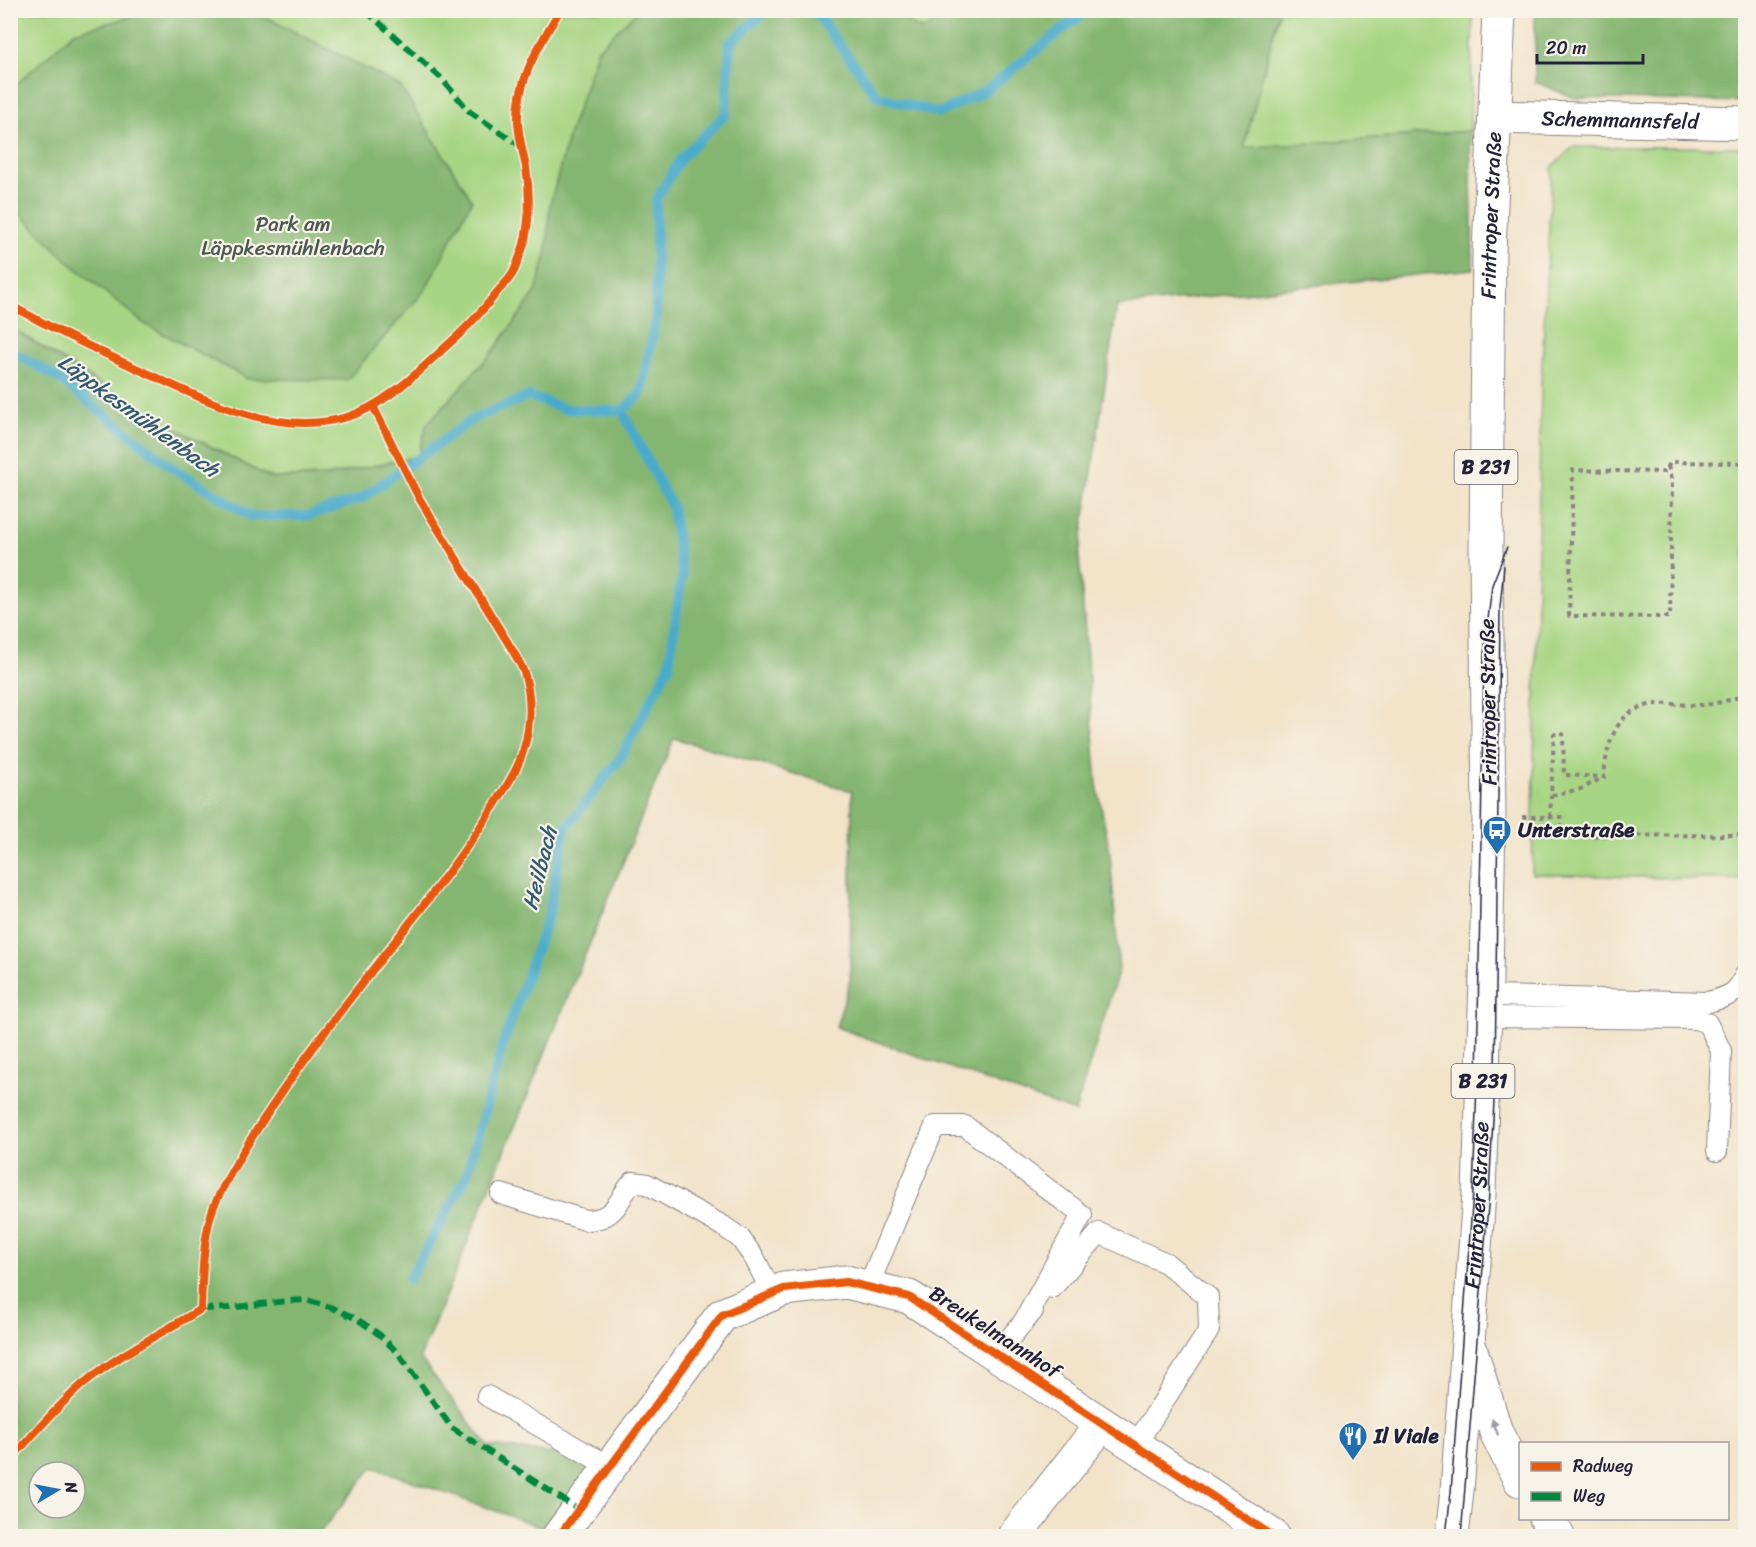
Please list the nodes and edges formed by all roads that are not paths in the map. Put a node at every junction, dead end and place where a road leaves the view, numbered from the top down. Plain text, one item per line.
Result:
1 (1499, 10) edge
2 (1496, 117) junction
3 (1746, 123) edge
4 (1746, 974) edge
5 (1485, 1007) junction
6 (1717, 1151) dead end
7 (501, 1194) dead end
8 (868, 1287) junction
9 (772, 1293) junction
10 (1024, 1321) junction
11 (1469, 1344) junction
12 (996, 1354) junction
13 (487, 1396) dead end
14 (1102, 1424) junction
15 (1135, 1446) junction
16 (610, 1467) junction
17 (1519, 1476) edge
18 (1547, 1520) edge
19 (559, 1536) edge
20 (1014, 1536) edge
21 (1273, 1536) edge
22 (1452, 1536) edge
23 (1558, 1536) edge

1 - 2 main road, Frintroper Straße / B 231
2 - 3 main road, Schemmannsfeld
2 - 5 main road, Frintroper Straße / B 231
4 - 5 lane
5 - 6 lane
5 - 11 main road, Frintroper Straße / B 231
7 - 9 lane
8 - 9 main road, Breukelmannhof
8 - 10 lane
8 - 12 main road, Breukelmannhof
9 - 16 main road, Breukelmannhof
10 - 12 lane
10 - 15 lane
17 -> 11 main road
11 - 22 main road, Frintroper Straße / B 231
12 - 14 main road, Breukelmannhof
13 - 16 lane
14 - 15 main road, Breukelmannhof
14 - 20 main road
15 - 21 main road, Breukelmannhof
16 - 19 main road, Breukelmannhof
18 - 23 main road

